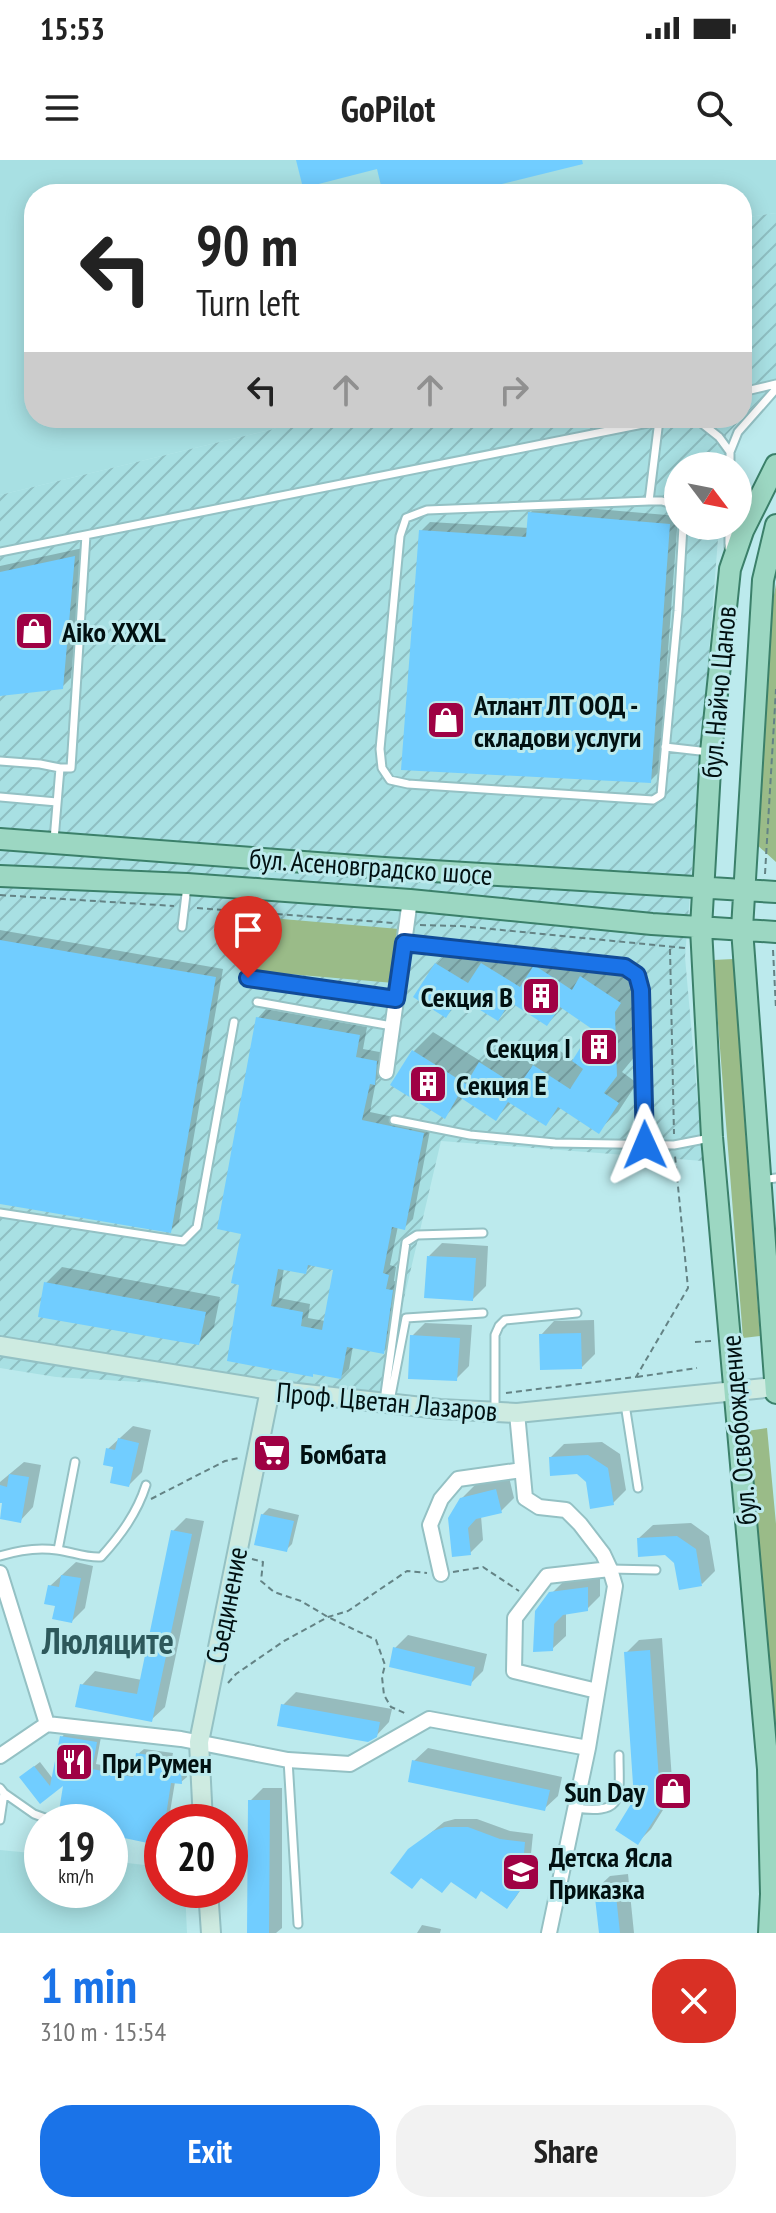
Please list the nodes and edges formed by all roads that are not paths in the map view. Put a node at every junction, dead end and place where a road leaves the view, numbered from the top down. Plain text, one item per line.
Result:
1 (776, 387) edge
2 (752, 391) edge
3 (752, 415) edge
4 (615, 428) edge
5 (658, 428) edge
6 (708, 428) edge
7 (741, 428) edge
8 (730, 452) joint
9 (776, 465) edge
10 (649, 501) junction
11 (664, 502) edge
12 (776, 525) edge
13 (86, 535) junction
14 (682, 540) edge
15 (729, 540) edge
16 (0, 552) edge
17 (730, 569) junction
18 (665, 747) junction
19 (711, 752) junction
20 (0, 761) edge
21 (60, 768) junction
22 (0, 797) edge
23 (57, 802) junction
24 (0, 839) edge
25 (53, 842) junction
26 (0, 876) edge
27 (187, 884) junction
28 (704, 886) junction
29 (769, 886) edge
30 (743, 889) junction
31 (410, 900) junction
32 (182, 927) dead end
33 (701, 928) junction
34 (742, 929) junction
35 (773, 937) edge
36 (404, 943) junction
37 (248, 978) dead end
38 (396, 999) junction
39 (257, 1002) dead end
40 (234, 1022) dead end
41 (392, 1026) junction
42 (386, 1072) dead end
43 (394, 1120) dead end
44 (712, 1137) junction
45 (645, 1145) junction
46 (768, 1179) edge
47 (0, 1213) edge
48 (483, 1233) dead end
49 (483, 1313) dead end
50 (577, 1313) dead end
51 (0, 1346) edge
52 (776, 1387) edge
53 (270, 1390) junction
54 (734, 1390) junction
55 (776, 1393) edge
56 (625, 1402) junction
57 (386, 1403) junction
58 (495, 1403) junction
59 (517, 1413) junction
60 (75, 1462) dead end
61 (522, 1470) junction
62 (146, 1485) dead end
63 (638, 1488) dead end
64 (58, 1550) junction
65 (0, 1556) edge
66 (610, 1569) junction
67 (656, 1570) dead end
68 (0, 1573) edge
69 (441, 1574) road end
70 (597, 1691) junction
71 (47, 1724) junction
72 (199, 1742) junction
73 (588, 1748) junction
74 (619, 1755) dead end
75 (0, 1756) edge
76 (288, 1760) junction
77 (2, 1791) edge
78 (202, 1804) edge
79 (24, 1807) edge
80 (575, 1808) junction
81 (0, 1820) edge
82 (209, 1908) edge
83 (298, 1924) dead end
84 (211, 1933) edge
85 (549, 1933) edge
86 (769, 1933) edge

1 - 2 lane
1 - 3 lane
4 - 13 lane
5 - 10 lane
6 - 8 lane
7 - 8 lane
9 - 17 main road, бул. Найчо Цанов
10 - 11 lane
10 - 18 lane
12 - 30 main road, бул. Найчо Цанов
13 - 16 lane
13 - 21 lane
14 - 18 lane
15 - 17 lane
17 - 19 main road, бул. Найчо Цанов
18 - 19 lane
19 - 28 main road, бул. Найчо Цанов
20 - 21 lane
21 - 23 lane
22 - 23 lane
23 - 25 lane
24 - 25 main road, бул. Асеновградско шосе
25 - 28 main road, бул. Асеновградско шосе
26 - 27 main road, бул. Асеновградско шосе
27 - 31 main road, бул. Асеновградско шосе
27 - 32 lane
28 - 30 main road, бул. Асеновградско шосе
28 - 33 main road, бул. Найчо Цанов
29 - 30 main road, бул. Асеновградско шосе
30 - 34 main road, бул. Найчо Цанов
31 - 33 main road, бул. Асеновградско шосе
31 - 36 street
33 - 34 main road, бул. Асеновградско шосе
33 - 44 main road, бул. Освобождение
34 - 35 main road, бул. Асеновградско шосе
34 - 46 main road, бул. Освобождение
36 - 38 street
36 - 45 lane
37 - 38 lane
38 - 41 street
39 - 41 lane
40 - 47 lane
41 - 42 street
43 - 45 lane
44 - 45 lane
44 - 54 main road, бул. Освобождение
46 - 52 main road, бул. Освобождение
48 - 57 lane
49 - 57 lane
50 - 58 lane
51 - 53 street, Проф. Цветан Лазаров
52 - 54 street, Проф. Цветан Лазаров
52 - 55 main road, бул. Освобождение
53 - 57 street, Проф. Цветан Лазаров
53 - 72 street, Съединение
54 - 56 street, Проф. Цветан Лазаров
54 - 86 main road, бул. Освобождение
56 - 59 street, Проф. Цветан Лазаров
56 - 63 lane
57 - 58 street, Проф. Цветан Лазаров
58 - 59 street, Проф. Цветан Лазаров
59 - 61 street
60 - 64 lane
61 - 66 street
61 - 69 street
62 - 64 lane
64 - 65 lane
66 - 67 lane
66 - 70 street
66 - 70 street
68 - 71 street
70 - 73 street
71 - 72 street
71 - 75 street
72 - 76 street
72 - 78 street, Съединение
73 - 76 street
73 - 80 street
74 - 80 lane
76 - 83 lane
77 - 79 lane
77 - 81 lane
80 - 85 street
82 - 84 street

